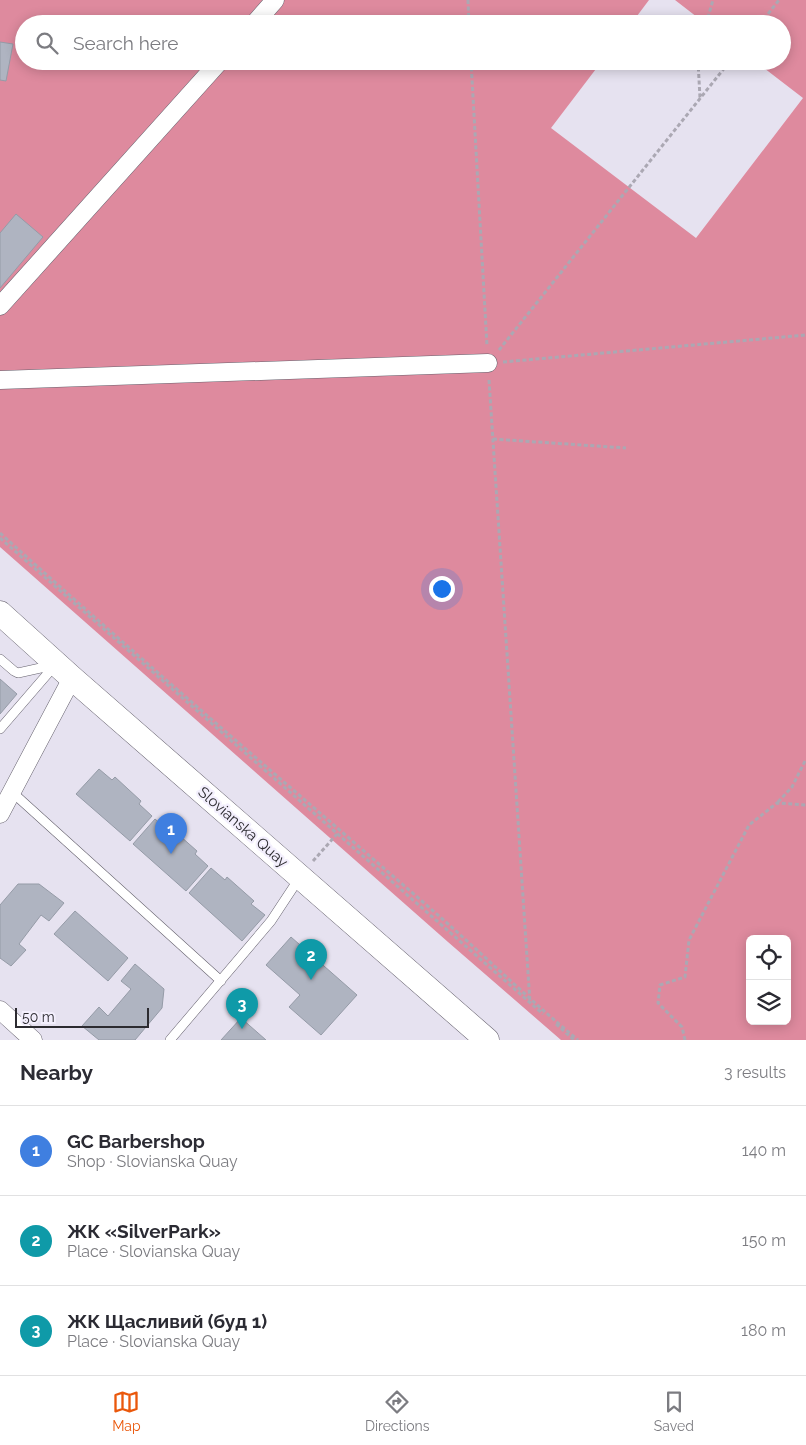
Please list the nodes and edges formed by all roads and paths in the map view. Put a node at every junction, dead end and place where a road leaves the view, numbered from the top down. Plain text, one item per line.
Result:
1 (275, 0) edge
2 (468, 0) edge
3 (713, 0) edge
4 (779, 0) edge
5 (262, 15) edge
6 (469, 15) edge
7 (709, 15) edge
8 (767, 15) edge
9 (212, 70) edge
10 (472, 70) edge
11 (698, 70) edge
12 (723, 70) edge
13 (700, 98) junction
14 (0, 306) edge
15 (806, 335) edge
16 (488, 363) junction
17 (0, 380) edge
18 (493, 439) junction
19 (626, 448) dead end
20 (0, 533) edge
21 (0, 538) edge
22 (0, 612) edge
23 (0, 659) edge
24 (64, 671) junction
25 (0, 729) edge
26 (806, 759) edge
27 (12, 792) junction
28 (777, 803) junction
29 (806, 804) edge
30 (0, 814) edge
31 (337, 834) junction
32 (300, 877) junction
33 (221, 980) junction
34 (530, 1001) junction
35 (0, 1010) edge
36 (33, 1040) edge
37 (170, 1040) edge
38 (487, 1040) edge
39 (574, 1040) edge
40 (578, 1040) edge
41 (685, 1040) edge

1 - 5 street
2 - 6 path
3 - 7 path
4 - 8 path
9 - 14 street
10 - 16 path
11 - 13 path
12 - 13 path
13 - 16 path
15 - 16 path
16 - 17 street
16 - 18 path
18 - 19 path
18 - 34 path
20 - 34 path
21 - 31 path
22 - 24 street, Slovianska Quay
23 - 24 lane
24 - 25 lane
24 - 27 street
24 - 32 street, Slovianska Quay
26 - 28 path
27 - 30 street
27 - 33 lane
28 - 29 path
28 - 41 path
31 - 32 path
31 - 34 path
32 - 33 lane
32 - 38 street, Slovianska Quay
33 - 37 lane
34 - 39 path
34 - 40 path
35 - 36 street

